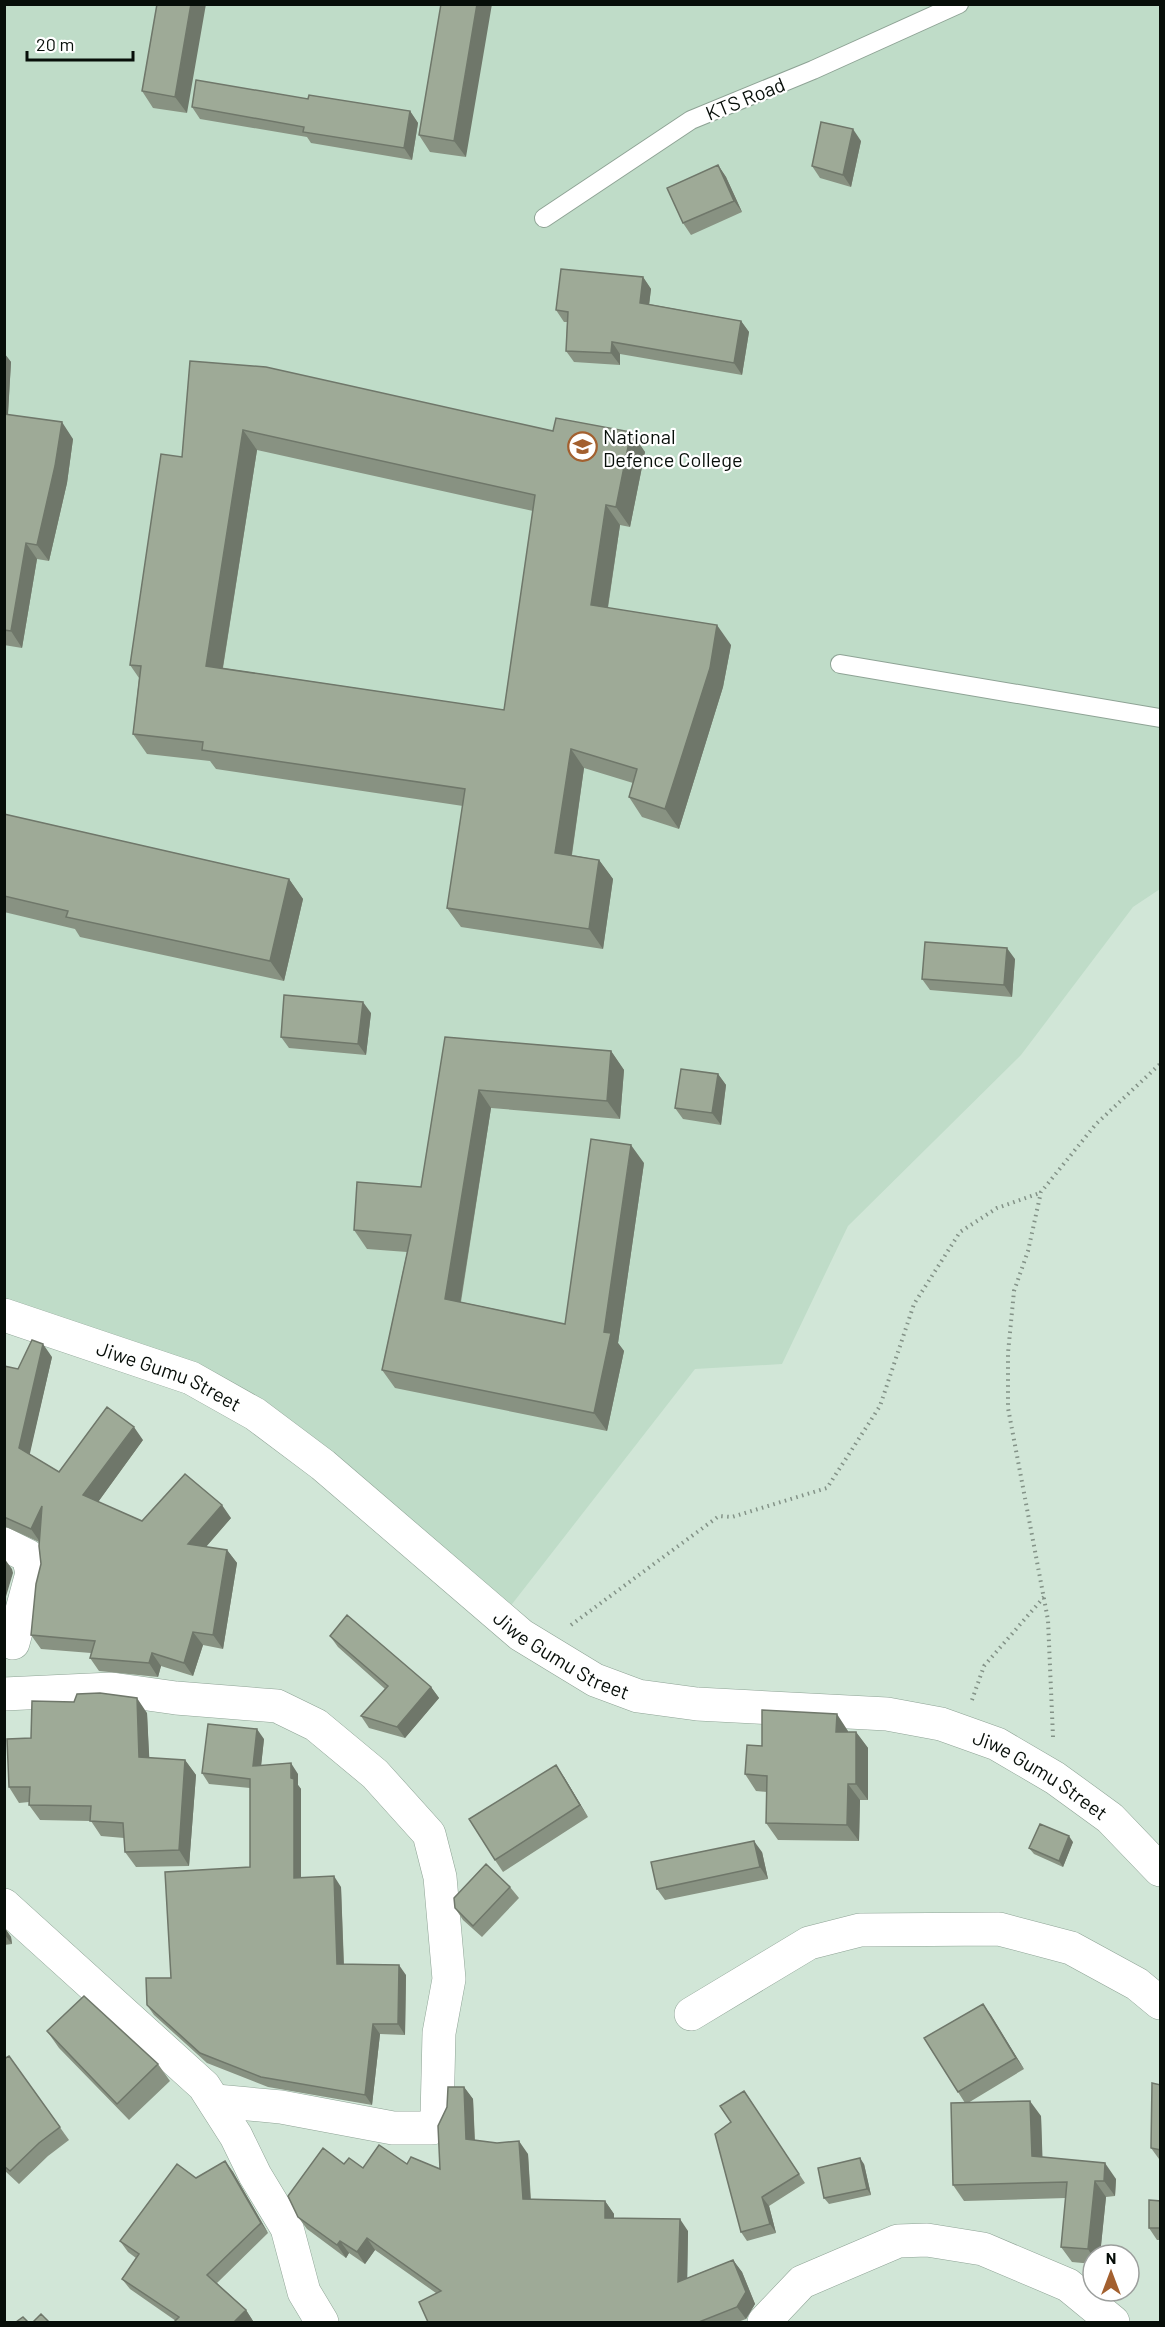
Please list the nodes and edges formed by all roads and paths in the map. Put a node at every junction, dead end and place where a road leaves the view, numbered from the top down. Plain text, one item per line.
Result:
1 (959, 4) edge
2 (544, 218) dead end
3 (840, 664) dead end
4 (1161, 718) edge
5 (1161, 1064) edge
6 (1041, 1192) junction
7 (4, 1315) edge
8 (4, 1544) edge
9 (1044, 1596) junction
10 (9, 1642) edge
11 (541, 1647) junction
12 (4, 1676) edge
13 (4, 1694) edge
14 (962, 1731) junction
15 (1055, 1778) junction
16 (1161, 1870) edge
17 (4, 1905) edge
18 (1161, 2003) edge
19 (691, 2014) dead end
20 (216, 2102) junction
21 (322, 2322) edge
22 (764, 2322) edge
23 (1113, 2322) edge

1 - 2 lane, KTS Road
3 - 4 lane
5 - 6 path
6 - 9 path
6 - 11 path
7 - 11 street, Jiwe Gumu Street
8 - 10 street
9 - 14 path
9 - 15 path
10 - 12 street
11 - 14 street, Jiwe Gumu Street
13 - 20 street
14 - 15 street, Jiwe Gumu Street
15 - 16 street, Jiwe Gumu Street
17 - 20 street
18 - 19 street
20 - 21 street
22 - 23 street

